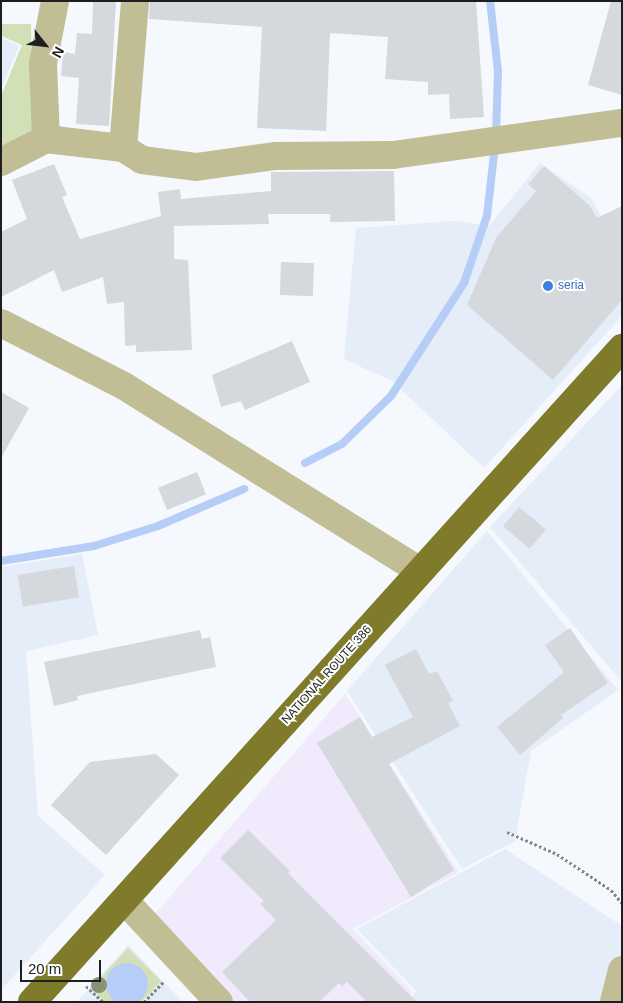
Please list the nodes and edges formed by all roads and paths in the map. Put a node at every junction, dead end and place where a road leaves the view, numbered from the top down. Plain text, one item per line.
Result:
1 (55, 1) edge
2 (135, 1) edge
3 (622, 123) edge
4 (46, 139) junction
5 (123, 148) junction
6 (1, 162) edge
7 (1, 323) edge
8 (622, 348) edge
9 (419, 570) junction
10 (508, 832) dead end
11 (125, 901) junction
12 (622, 903) edge
13 (622, 970) edge
14 (166, 978) dead end
15 (86, 986) dead end
16 (32, 1002) edge
17 (102, 1002) edge
18 (144, 1002) edge
19 (219, 1002) edge
20 (614, 1002) edge

1 - 4 street
2 - 5 street
3 - 5 street
4 - 5 street
4 - 6 street
7 - 9 street
8 - 9 highway, NATIONAL ROUTE 386
9 - 11 highway, NATIONAL ROUTE 386
10 - 12 path
11 - 16 highway, NATIONAL ROUTE 386
11 - 19 street
13 - 20 street
14 - 18 path
15 - 17 path

